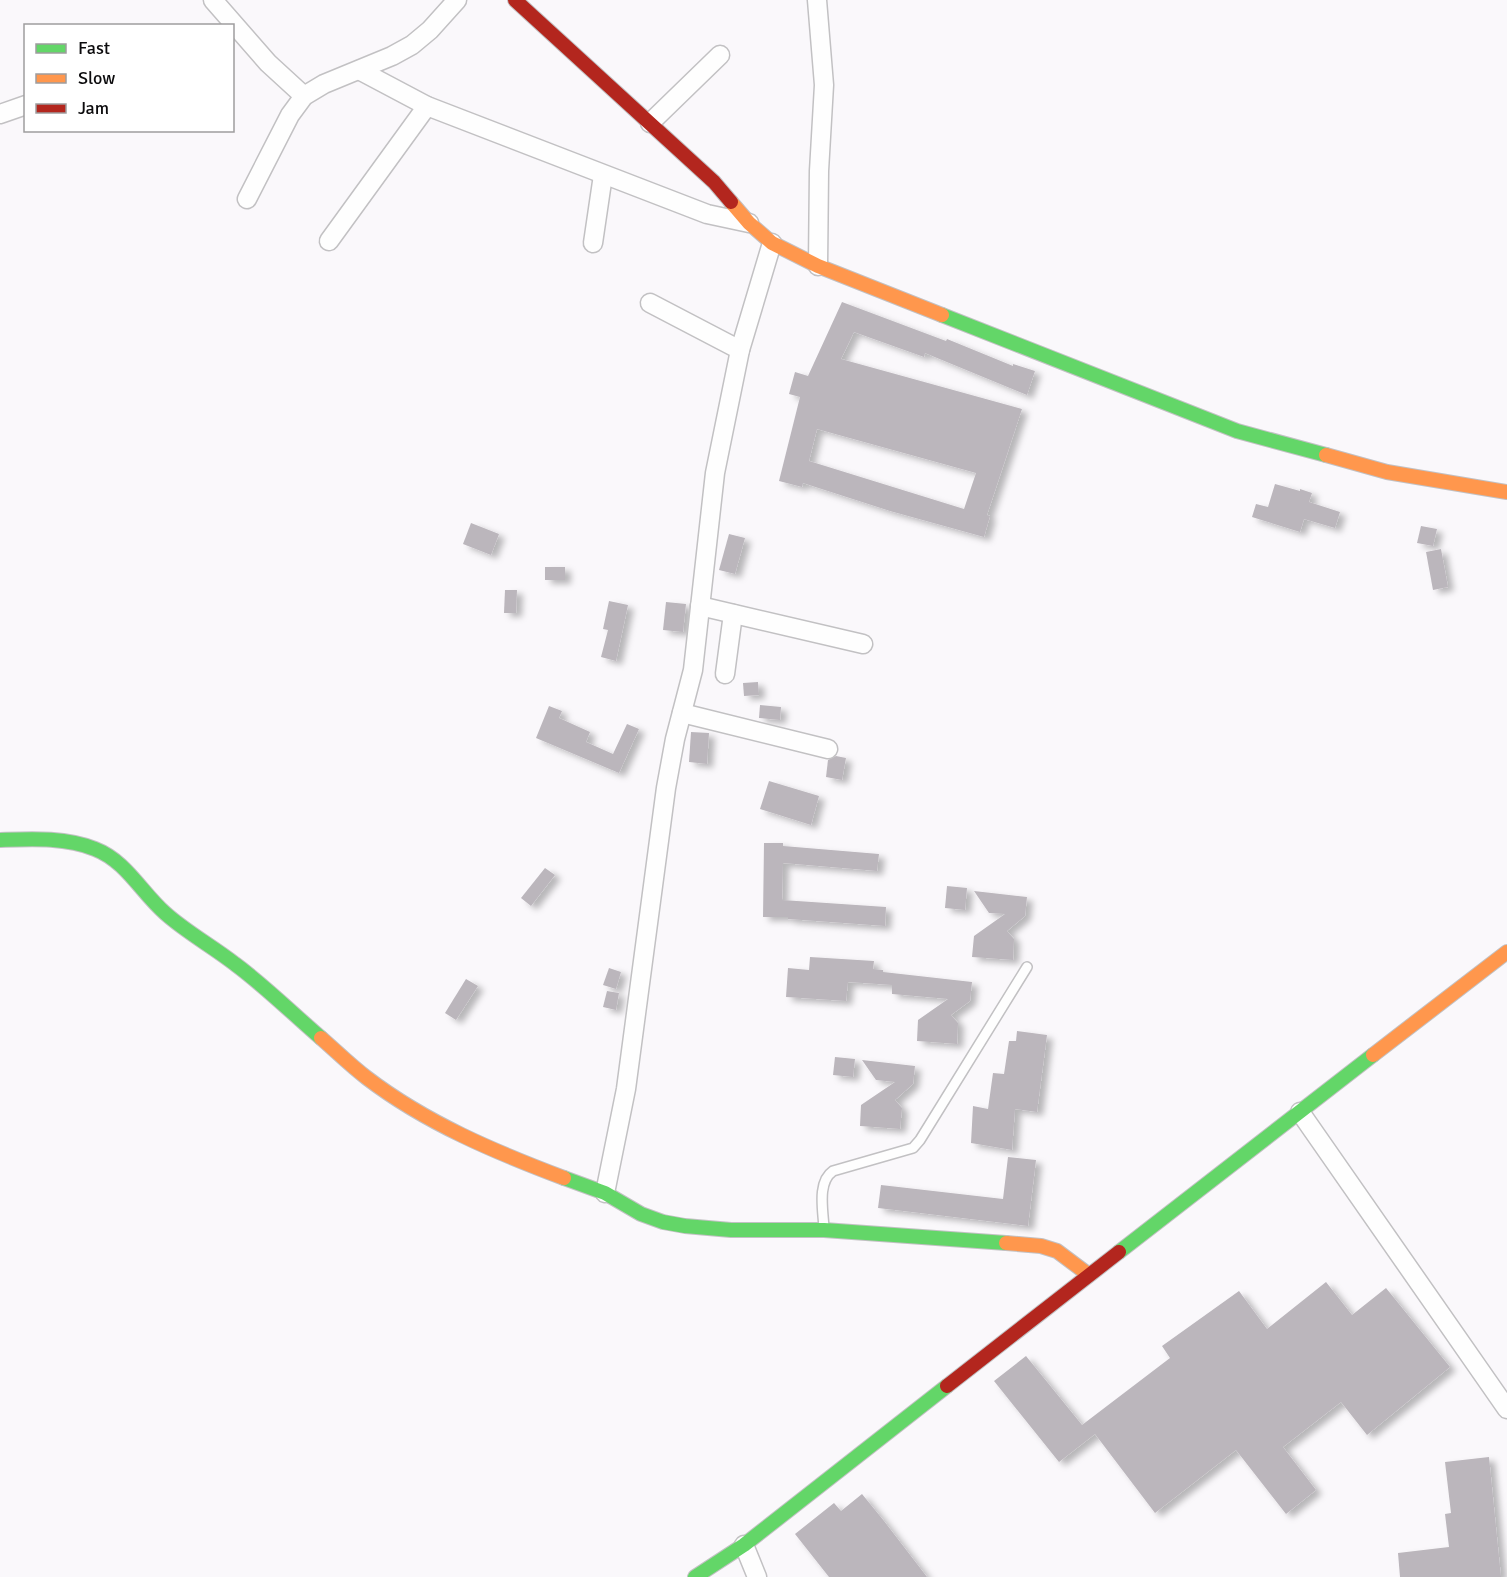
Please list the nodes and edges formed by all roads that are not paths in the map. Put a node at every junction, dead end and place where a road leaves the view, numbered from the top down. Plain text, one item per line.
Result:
1 (213, 0) edge
2 (457, 0) edge
3 (515, 0) edge
4 (817, 0) edge
5 (234, 24) edge
6 (234, 24) edge
7 (720, 55) dead end
8 (359, 70) junction
9 (304, 96) junction
10 (24, 106) edge
11 (427, 106) junction
12 (0, 114) edge
13 (650, 123) junction
14 (603, 175) junction
15 (247, 199) dead end
16 (749, 223) junction
17 (329, 241) dead end
18 (593, 243) dead end
19 (772, 243) junction
20 (818, 266) junction
21 (650, 303) dead end
22 (740, 350) junction
23 (1507, 492) edge
24 (700, 606) junction
25 (733, 614) junction
26 (863, 644) dead end
27 (725, 674) dead end
28 (682, 713) junction
29 (828, 749) dead end
30 (0, 840) edge
31 (1507, 952) edge
32 (1027, 967) dead end
33 (1300, 1112) junction
34 (605, 1193) junction
35 (824, 1230) junction
36 (1089, 1275) junction
37 (1507, 1409) edge
38 (744, 1545) junction
39 (695, 1577) edge
40 (758, 1577) edge

1 - 6 street
2 - 8 street
3 - 13 street
4 - 20 street
5 - 9 street
7 - 13 street
8 - 9 street
8 - 11 street
9 - 15 street
10 - 12 street
11 - 14 street
11 - 17 street
13 - 16 street
14 - 16 street
14 - 18 street
16 - 19 street
19 - 20 street
19 - 22 street
20 - 23 street
21 - 22 street
22 - 24 street
24 - 25 street
24 - 28 street
25 - 26 street
25 - 27 street
28 - 29 street
28 - 34 street
30 - 34 street
31 - 33 street
32 - 35 lane
33 - 36 street
33 - 37 street
34 - 35 street
35 - 36 street
36 - 38 street
38 - 39 street
38 - 40 street

